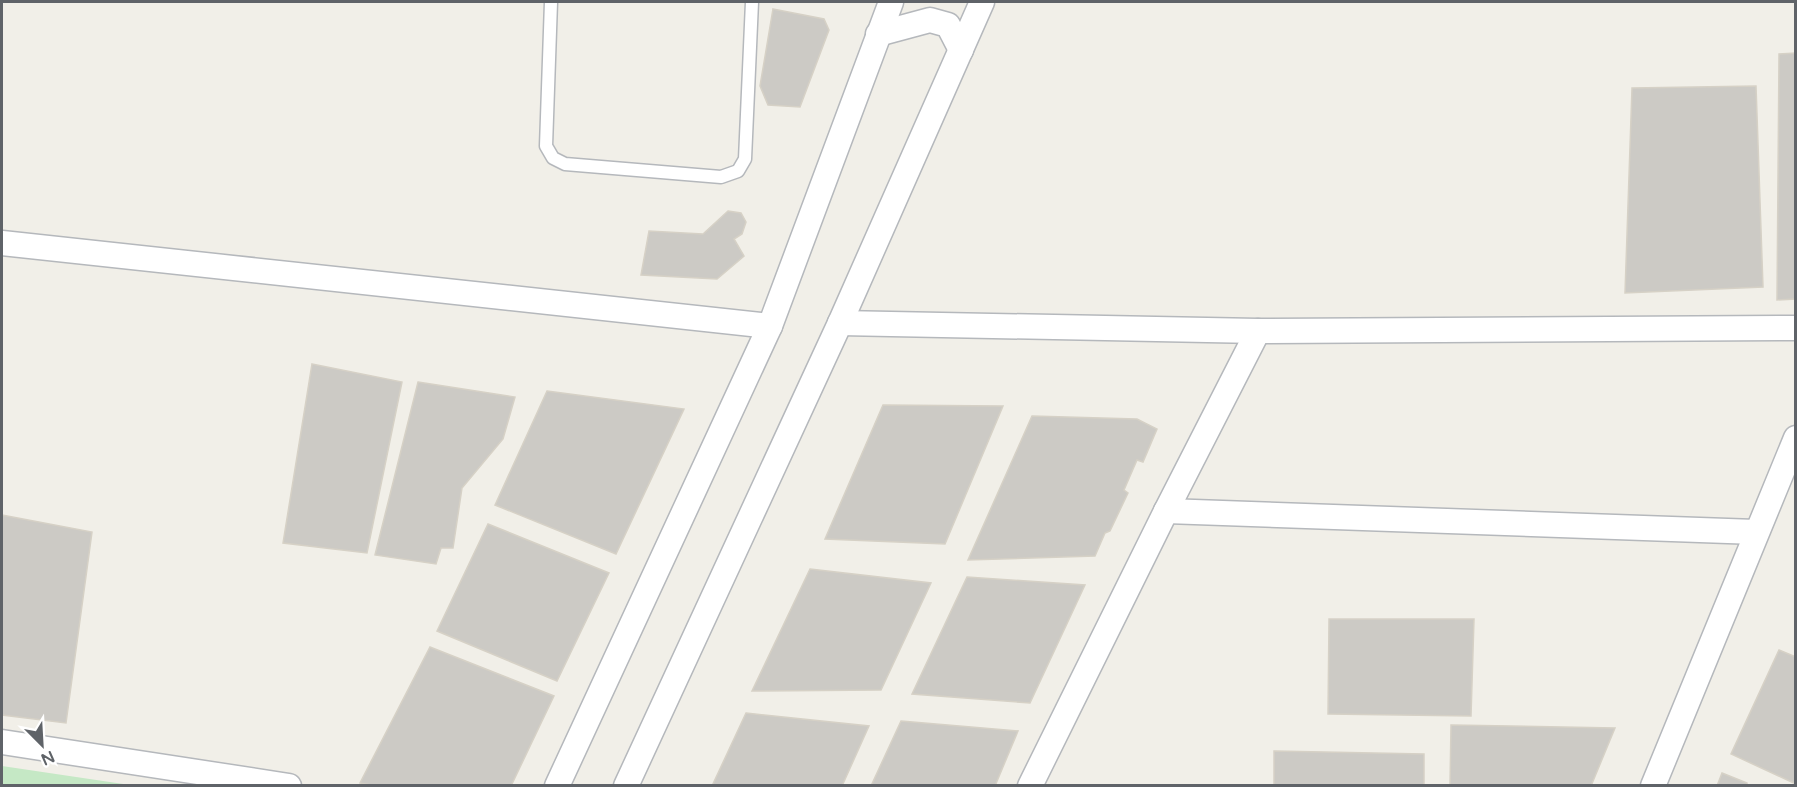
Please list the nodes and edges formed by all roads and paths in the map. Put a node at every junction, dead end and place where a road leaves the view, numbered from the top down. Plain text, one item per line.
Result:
1 (551, 2) edge
2 (752, 2) edge
3 (891, 2) edge
4 (982, 2) edge
5 (878, 34) junction
6 (961, 51) junction
7 (2, 243) edge
8 (840, 323) junction
9 (770, 326) junction
10 (1796, 328) edge
11 (1258, 331) junction
12 (1796, 438) edge
13 (1166, 511) junction
14 (1756, 532) junction
15 (2, 742) edge
16 (289, 786) edge
17 (557, 786) edge
18 (626, 786) edge
19 (1030, 786) edge
20 (1653, 786) edge

1 - 2 lane
3 - 5 street
4 - 6 street
5 - 6 street
5 - 9 street
6 - 8 street
7 - 9 street
8 - 11 street
8 - 18 street
9 - 17 street
10 - 11 street
11 - 13 street
12 - 14 street
13 - 14 street
13 - 19 street
14 - 20 street
15 - 16 street

